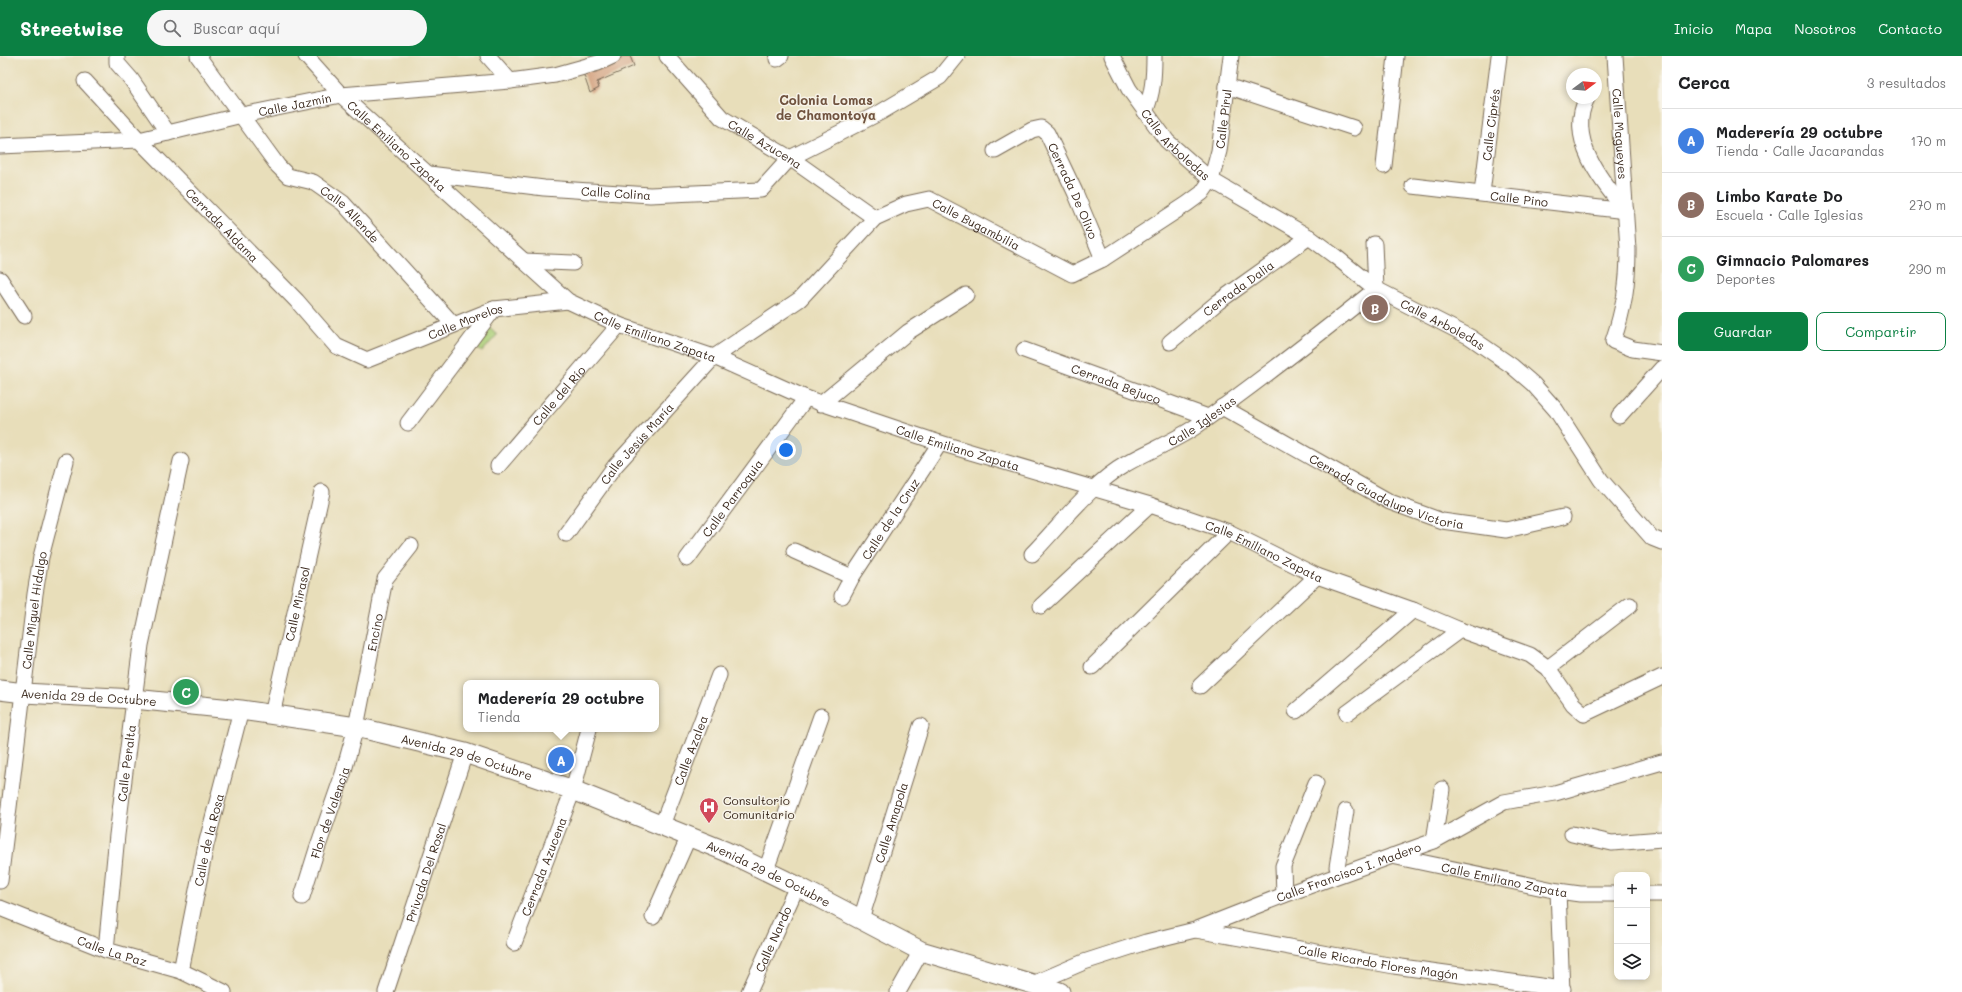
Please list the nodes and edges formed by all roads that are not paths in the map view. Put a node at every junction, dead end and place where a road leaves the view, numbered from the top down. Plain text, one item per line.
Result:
1 (117, 56) edge
2 (198, 56) edge
3 (306, 56) edge
4 (488, 56) edge
5 (613, 56) edge
6 (667, 56) edge
7 (957, 56) edge
8 (1112, 56) edge
9 (1154, 56) edge
10 (1231, 56) edge
11 (1396, 56) edge
12 (1498, 56) edge
13 (1615, 56) edge
14 (85, 81) dead end
15 (510, 81) junction
16 (1227, 86) junction
17 (341, 95) junction
18 (1583, 104) edge
19 (1145, 112) junction
20 (242, 115) junction
21 (1354, 128) dead end
22 (168, 133) junction
23 (139, 140) junction
24 (0, 146) edge
25 (995, 151) dead end
26 (790, 158) junction
27 (1384, 166) dead end
28 (429, 174) junction
29 (1211, 180) junction
30 (1413, 186) dead end
31 (1482, 193) junction
32 (1626, 211) junction
33 (875, 218) junction
34 (1309, 238) junction
35 (1374, 244) dead end
36 (1103, 259) junction
37 (524, 261) junction
38 (572, 263) dead end
39 (0, 280) edge
40 (1376, 289) junction
41 (966, 295) dead end
42 (568, 301) junction
43 (494, 309) junction
44 (24, 316) dead end
45 (453, 324) junction
46 (619, 325) junction
47 (1170, 342) dead end
48 (1024, 350) dead end
49 (1662, 353) edge
50 (714, 358) junction
51 (367, 360) joint
52 (1662, 368) edge
53 (806, 398) junction
54 (821, 404) junction
55 (1222, 407) junction
56 (1620, 416) dead end
57 (1208, 418) junction
58 (408, 423) dead end
59 (940, 443) junction
60 (66, 461) dead end
61 (181, 461) dead end
62 (498, 466) dead end
63 (1093, 490) junction
64 (322, 492) dead end
65 (1150, 505) junction
66 (1563, 517) dead end
67 (1229, 532) junction
68 (566, 534) dead end
69 (1662, 542) edge
70 (411, 546) dead end
71 (794, 551) dead end
72 (1032, 554) dead end
73 (687, 559) dead end
74 (1317, 576) junction
75 (852, 577) junction
76 (842, 596) dead end
77 (1630, 605) dead end
78 (1041, 606) dead end
79 (1413, 610) junction
80 (1460, 630) junction
81 (1092, 667) dead end
82 (1548, 668) junction
83 (719, 675) dead end
84 (1662, 677) edge
85 (1200, 686) dead end
86 (0, 690) edge
87 (24, 693) junction
88 (134, 699) junction
89 (241, 710) junction
90 (1296, 711) dead end
91 (1347, 713) dead end
92 (272, 715) junction
93 (820, 716) dead end
94 (921, 726) dead end
95 (356, 727) junction
96 (588, 732) edge
97 (465, 753) junction
98 (1662, 762) edge
99 (1316, 783) dead end
100 (1442, 789) dead end
101 (573, 790) junction
102 (1346, 811) dead end
103 (662, 825) junction
104 (1572, 834) dead end
105 (689, 836) junction
106 (1662, 839) edge
107 (1434, 841) junction
108 (1392, 856) junction
109 (766, 870) junction
110 (1341, 874) junction
111 (0, 881) edge
112 (797, 886) junction
113 (1558, 892) junction
114 (1614, 894) edge
115 (1650, 894) edge
116 (1662, 894) edge
117 (1284, 895) junction
118 (302, 897) dead end
119 (0, 908) edge
120 (653, 917) dead end
121 (861, 919) junction
122 (1195, 930) junction
123 (514, 943) dead end
124 (106, 950) junction
125 (921, 951) junction
126 (181, 971) junction
127 (1044, 989) edge
128 (1562, 990) edge
129 (224, 992) edge
130 (386, 992) edge
131 (749, 992) edge
132 (898, 992) edge

1 - 22 street
2 - 20 street, Calle Allende
3 - 17 street, Calle Emiliano Zapata
4 - 15 street
5 - 15 street, Calle Jazmín
6 - 26 street, Calle Azucena
7 - 26 street
8 - 19 street, Calle Arboledas
9 - 19 street
10 - 16 street, Calle Pirul
11 - 27 street
12 - 31 street, Calle Ciprés
13 - 32 street, Calle Magueyes
14 - 23 street, Cerrada Aldama
15 - 17 street, Calle Jazmín
16 - 21 street
16 - 29 street, Calle Pirul
17 - 20 street, Calle Jazmín
17 - 28 street, Calle Emiliano Zapata
18 - 32 street, Calle Magueyes
19 - 29 street, Calle Arboledas
20 - 22 street, Calle Jazmín
20 - 45 street, Calle Allende
22 - 23 street, Calle Jazmín
23 - 24 street, Calle Jazmín
23 - 51 street, Cerrada Aldama
25 - 36 street, Cerrada De Olivo
26 - 28 street, Calle Colina
26 - 33 street, Calle Azucena
28 - 37 street, Calle Emiliano Zapata
29 - 34 street, Calle Arboledas
29 - 36 street, Calle Bugambilia
30 - 31 street, Calle Pino
31 - 32 street, Calle Pino
32 - 49 street, Calle Magueyes
33 - 36 street, Calle Bugambilia
33 - 50 street, Calle Bugambilia
34 - 40 street, Calle Arboledas
34 - 47 street, Cerrada Dalia
35 - 40 street
37 - 38 street
37 - 42 street, Calle Emiliano Zapata
39 - 44 street
40 - 55 street, Calle Iglesias
40 - 69 street, Calle Arboledas
41 - 54 street
42 - 43 street, Calle Morelos
42 - 46 street, Calle Emiliano Zapata
43 - 45 street, Calle Morelos
43 - 58 street
45 - 51 street, Calle Morelos
46 - 50 street, Calle Emiliano Zapata
46 - 62 street, Calle del Río
48 - 57 street, Cerrada Bejuco
50 - 53 street, Calle Emiliano Zapata
50 - 68 street, Calle Jesús María
52 - 56 street
53 - 54 street, Calle Emiliano Zapata
53 - 73 street, Calle Parroquia
54 - 59 street, Calle Emiliano Zapata
55 - 57 street, Calle Iglesias
55 - 66 street, Cerrada Guadalupe Victoria
57 - 63 street, Calle Iglesias
59 - 63 street, Calle Emiliano Zapata
59 - 75 street, Calle de la Cruz
60 - 87 street, Calle Miguel Hidalgo
61 - 88 street, Calle Peralta
63 - 65 street, Calle Emiliano Zapata
63 - 72 street, Calle Iglesias
64 - 92 street, Calle Mirasol
65 - 67 street, Calle Emiliano Zapata
65 - 78 street
67 - 74 street, Calle Emiliano Zapata
67 - 81 street
70 - 95 street, Encino
71 - 75 street
74 - 79 street, Calle Emiliano Zapata
74 - 85 street
75 - 76 street, Calle de la Cruz
77 - 82 street
79 - 80 street, Calle Emiliano Zapata
79 - 90 street
80 - 82 street, Calle Emiliano Zapata
80 - 91 street
82 - 84 street, Calle Emiliano Zapata
83 - 103 street, Calle Azalea
86 - 87 street, Avenida 29 de Octubre
87 - 88 street, Avenida 29 de Octubre
87 - 111 street, Calle Miguel Hidalgo
88 - 89 street, Avenida 29 de Octubre
88 - 124 street, Calle Peralta
89 - 92 street, Avenida 29 de Octubre
89 - 126 street, Calle de la Rosa
92 - 95 street, Avenida 29 de Octubre
93 - 109 street
94 - 121 street, Calle Amapola
95 - 97 street, Avenida 29 de Octubre
95 - 118 street, Flor de Valencia
96 - 101 street, Cerrada Azucena
97 - 101 street, Avenida 29 de Octubre
97 - 130 street, Privada Del Rosal
98 - 107 street, Calle Francisco I. Madero
99 - 117 street
100 - 107 street
101 - 103 street, Avenida 29 de Octubre
101 - 123 street, Cerrada Azucena
102 - 110 street
103 - 105 street, Avenida 29 de Octubre
104 - 106 street
105 - 109 street, Avenida 29 de Octubre
105 - 120 street
107 - 108 street, Calle Francisco I. Madero
108 - 110 street, Calle Francisco I. Madero
108 - 113 street, Calle Emiliano Zapata
109 - 112 street, Avenida 29 de Octubre
110 - 117 street, Calle Francisco I. Madero
112 - 121 street, Avenida 29 de Octubre
112 - 131 street, Calle Nardo
113 - 114 street, Calle Emiliano Zapata
113 - 128 street
115 - 116 street
117 - 122 street, Calle Francisco I. Madero
119 - 124 street, Calle La Paz
121 - 125 street, Avenida 29 de Octubre
122 - 127 street, Calle Francisco I. Madero
122 - 128 street, Calle Ricardo Flores Magón
124 - 126 street, Calle La Paz
125 - 127 street, Avenida 29 de Octubre
125 - 132 street
126 - 129 street, Calle La Paz

